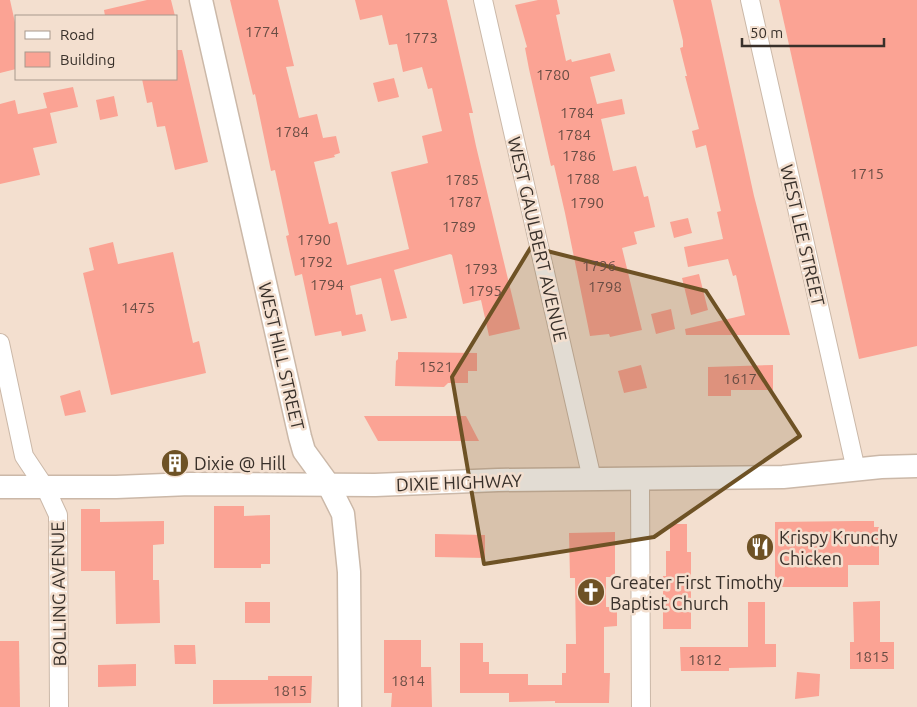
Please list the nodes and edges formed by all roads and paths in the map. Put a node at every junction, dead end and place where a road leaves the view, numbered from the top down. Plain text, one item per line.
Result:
1 (201, 0) edge
2 (483, 0) edge
3 (750, 0) edge
4 (0, 343) edge
5 (917, 466) edge
6 (856, 470) junction
7 (640, 478) junction
8 (592, 479) junction
9 (328, 484) junction
10 (0, 487) edge
11 (46, 488) junction
12 (59, 707) edge
13 (350, 707) edge
14 (641, 707) edge

1 - 9 street, WEST HILL STREET
2 - 8 street, WEST GAULBERT AVENUE
3 - 6 street, WEST LEE STREET
4 - 11 street, BOLLING AVENUE
5 - 6 street, DIXIE HIGHWAY
6 - 7 street, DIXIE HIGHWAY
7 - 8 street, DIXIE HIGHWAY
7 - 14 street
8 - 9 street, DIXIE HIGHWAY
9 - 11 street, DIXIE HIGHWAY
9 - 13 street, WEST HILL STREET
10 - 11 street, DIXIE HIGHWAY
11 - 12 street, BOLLING AVENUE

